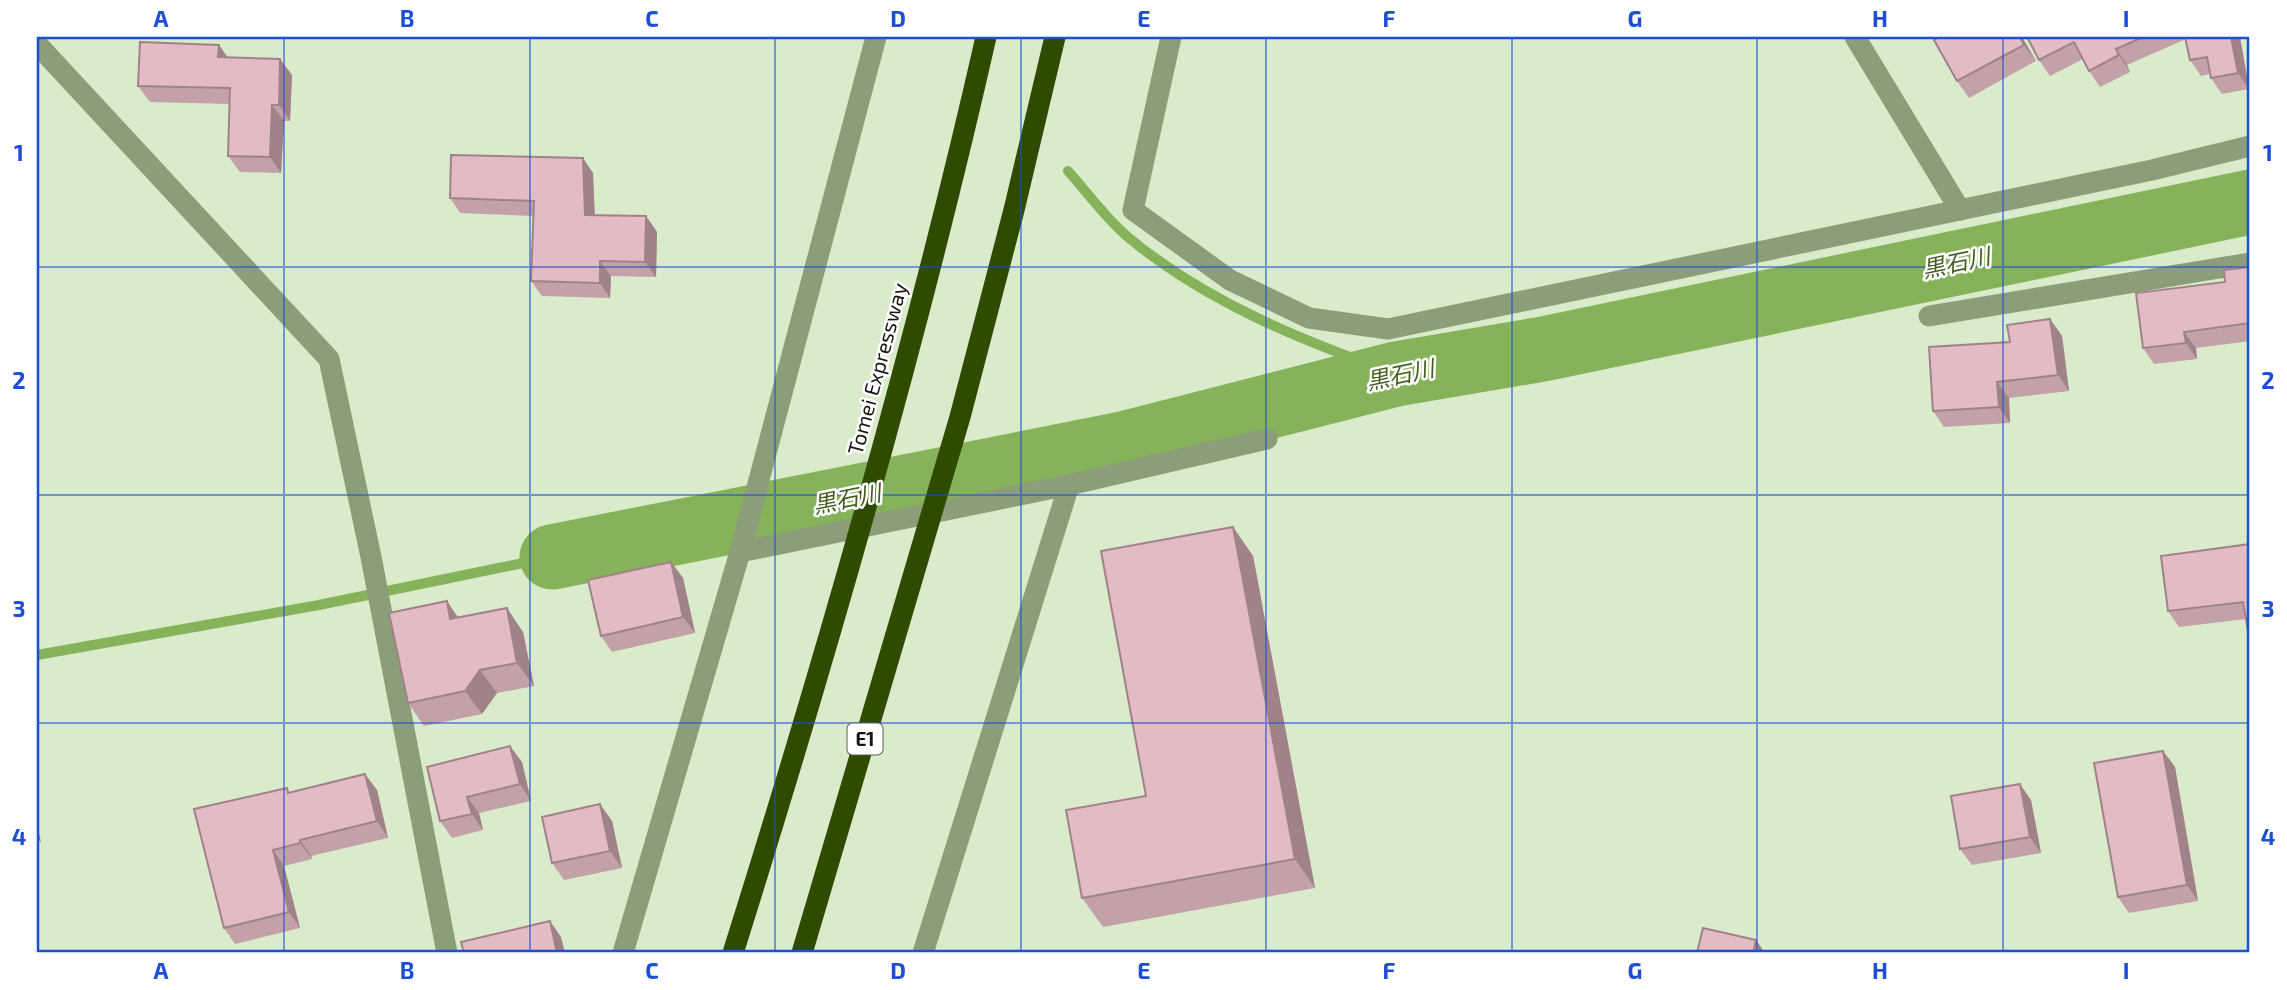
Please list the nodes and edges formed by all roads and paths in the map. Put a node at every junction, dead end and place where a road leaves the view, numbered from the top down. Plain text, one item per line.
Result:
1 (876, 37) edge
2 (986, 37) edge
3 (1055, 37) edge
4 (1171, 37) edge
5 (1855, 37) edge
6 (37, 44) edge
7 (2250, 146) edge
8 (1960, 210) junction
9 (2250, 263) edge
10 (1929, 316) dead end
11 (1266, 439) dead end
12 (1069, 485) junction
13 (742, 546) junction
14 (447, 953) edge
15 (623, 953) edge
16 (733, 953) edge
17 (802, 953) edge
18 (923, 953) edge

1 - 13 street
2 - 16 highway, Tomei Expressway
3 - 17 highway, E1
4 - 8 street
5 - 8 street
6 - 14 street
7 - 8 street
9 - 10 street
11 - 12 street
12 - 13 street
12 - 18 street
13 - 15 street

